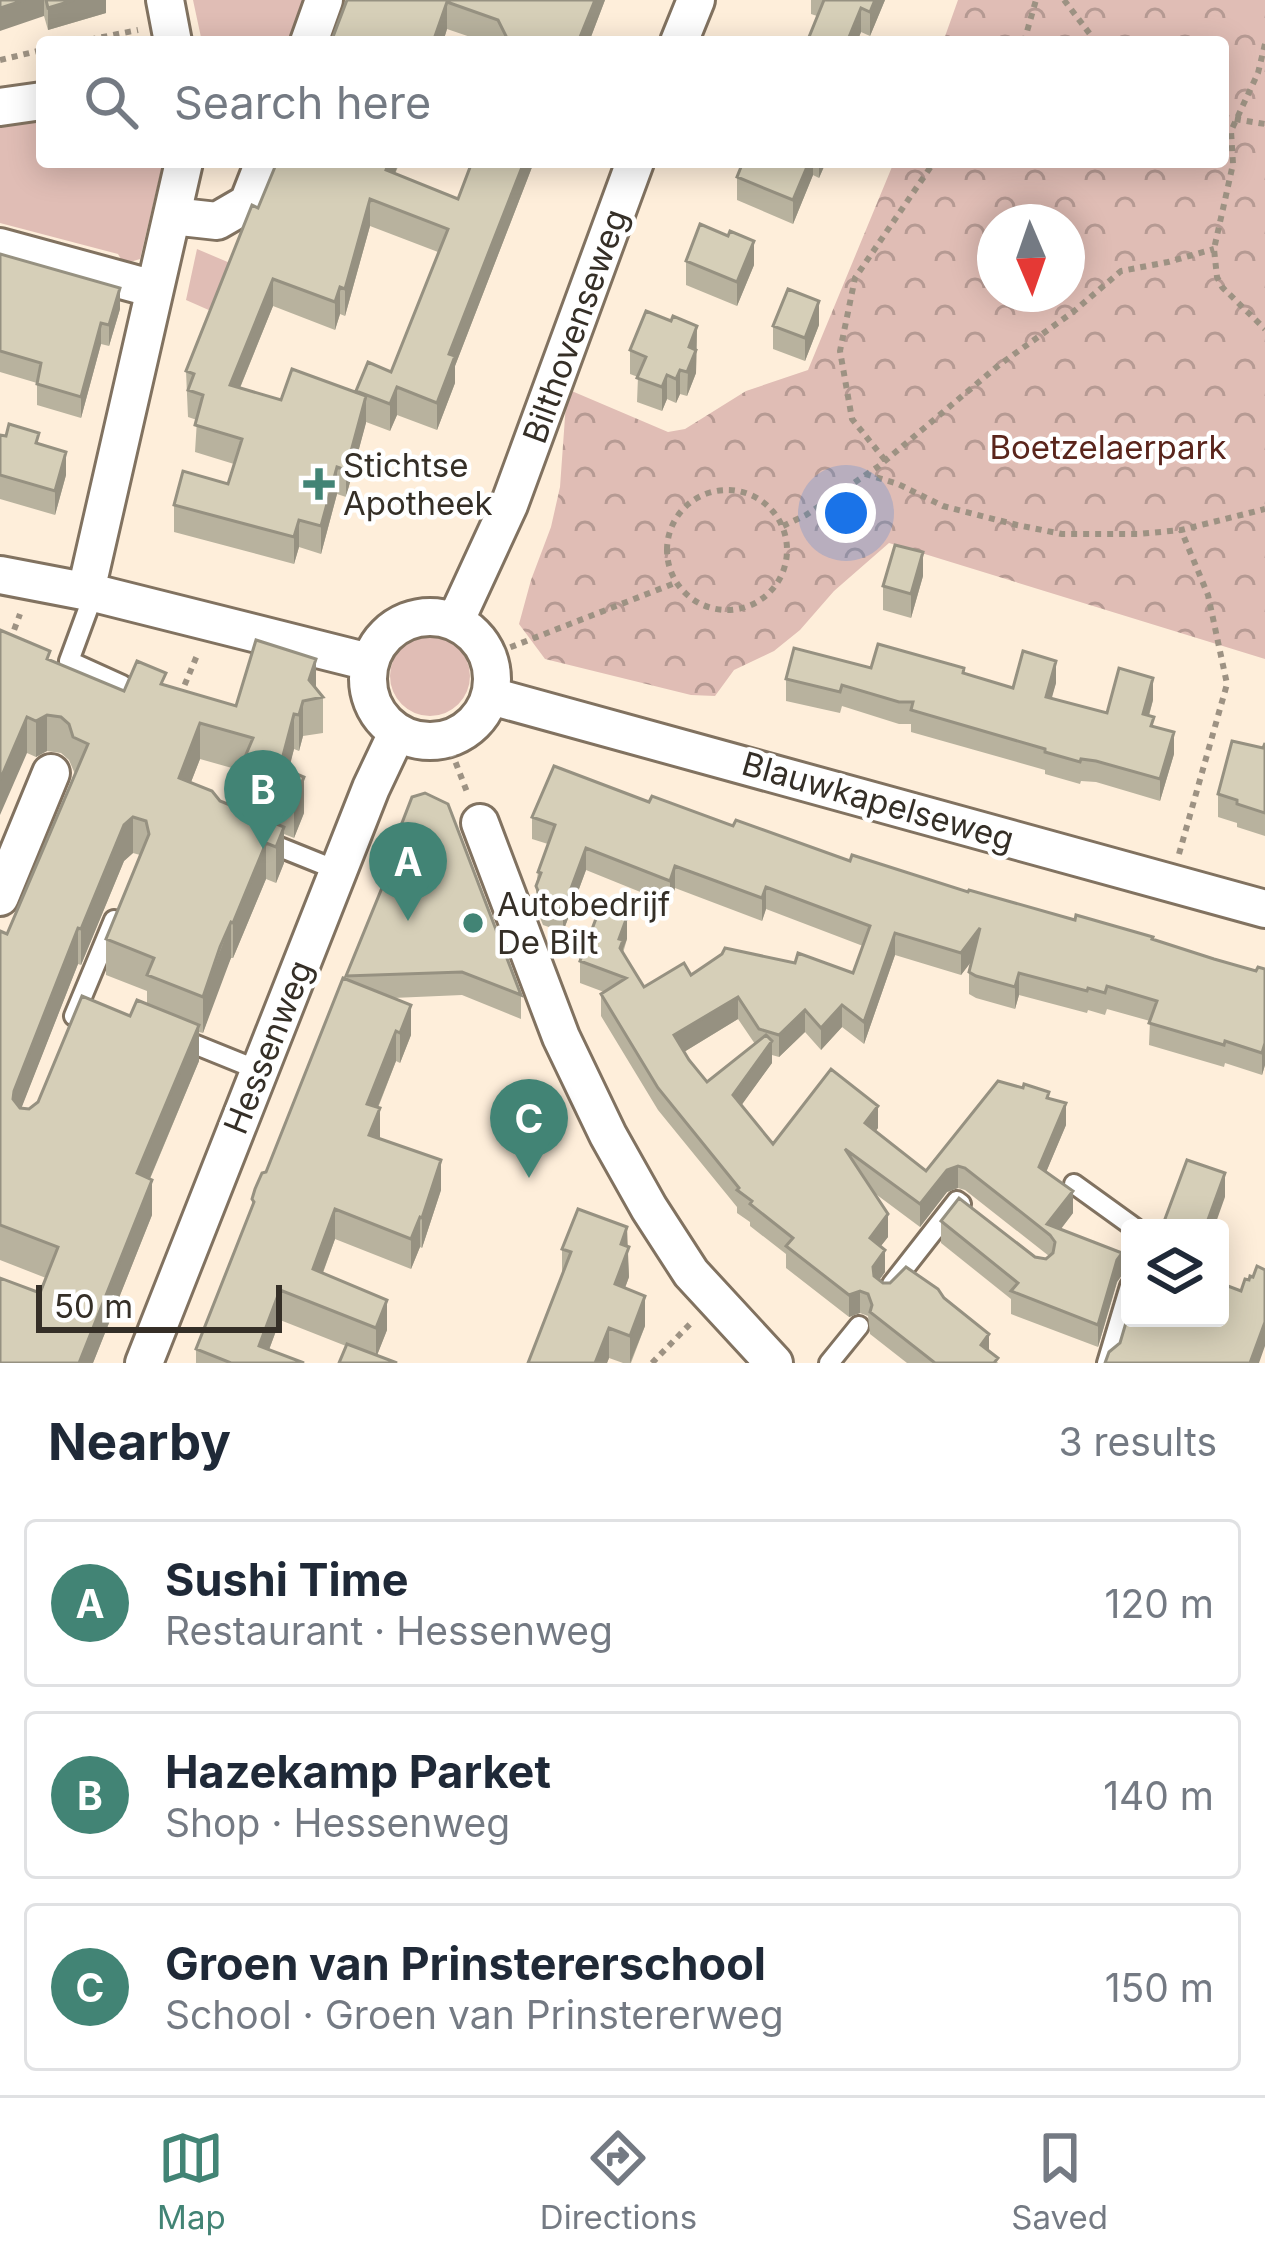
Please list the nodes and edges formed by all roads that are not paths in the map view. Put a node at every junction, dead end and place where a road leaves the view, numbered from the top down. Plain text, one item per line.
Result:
1 (324, 0) edge
2 (696, 0) edge
3 (311, 36) edge
4 (682, 36) edge
5 (36, 102) edge
6 (0, 107) edge
7 (183, 168) edge
8 (262, 168) edge
9 (633, 168) edge
10 (172, 216) junction
11 (0, 247) edge
12 (154, 289) junction
13 (17, 578) edge
14 (90, 592) junction
15 (455, 622) junction
16 (369, 662) junction
17 (122, 685) edge
18 (490, 696) junction
19 (398, 733) junction
20 (52, 773) dead end
21 (480, 824) road end
22 (244, 832) edge
23 (339, 871) junction
24 (0, 897) edge
25 (1265, 909) edge
26 (118, 910) edge
27 (81, 998) junction
28 (100, 1006) edge
29 (159, 1030) edge
30 (65, 1036) edge
31 (258, 1070) junction
32 (1074, 1184) dead end
33 (974, 1214) edge
34 (1123, 1219) edge
35 (886, 1292) edge
36 (1121, 1316) edge
37 (860, 1326) dead end
38 (144, 1363) edge
39 (774, 1363) edge
40 (829, 1363) edge
41 (1107, 1363) edge

1 - 3 street
2 - 4 street
5 - 6 street
7 - 10 street
8 - 10 street
9 - 15 street, Bilthovenseweg
10 - 12 street
11 - 12 street
12 - 14 street
13 - 14 street
14 - 16 street
14 - 17 lane
15 - 16 street
15 - 18 street
16 - 19 street
18 - 19 street
18 - 25 street, Blauwkapelseweg
19 - 23 street, Hessenweg
20 - 24 street
21 - 39 street
22 - 23 lane
23 - 31 street, Hessenweg
26 - 27 lane
27 - 28 lane
27 - 30 lane
29 - 31 lane
31 - 38 street, Hessenweg
32 - 34 lane
33 - 35 lane
36 - 41 lane
37 - 40 lane

